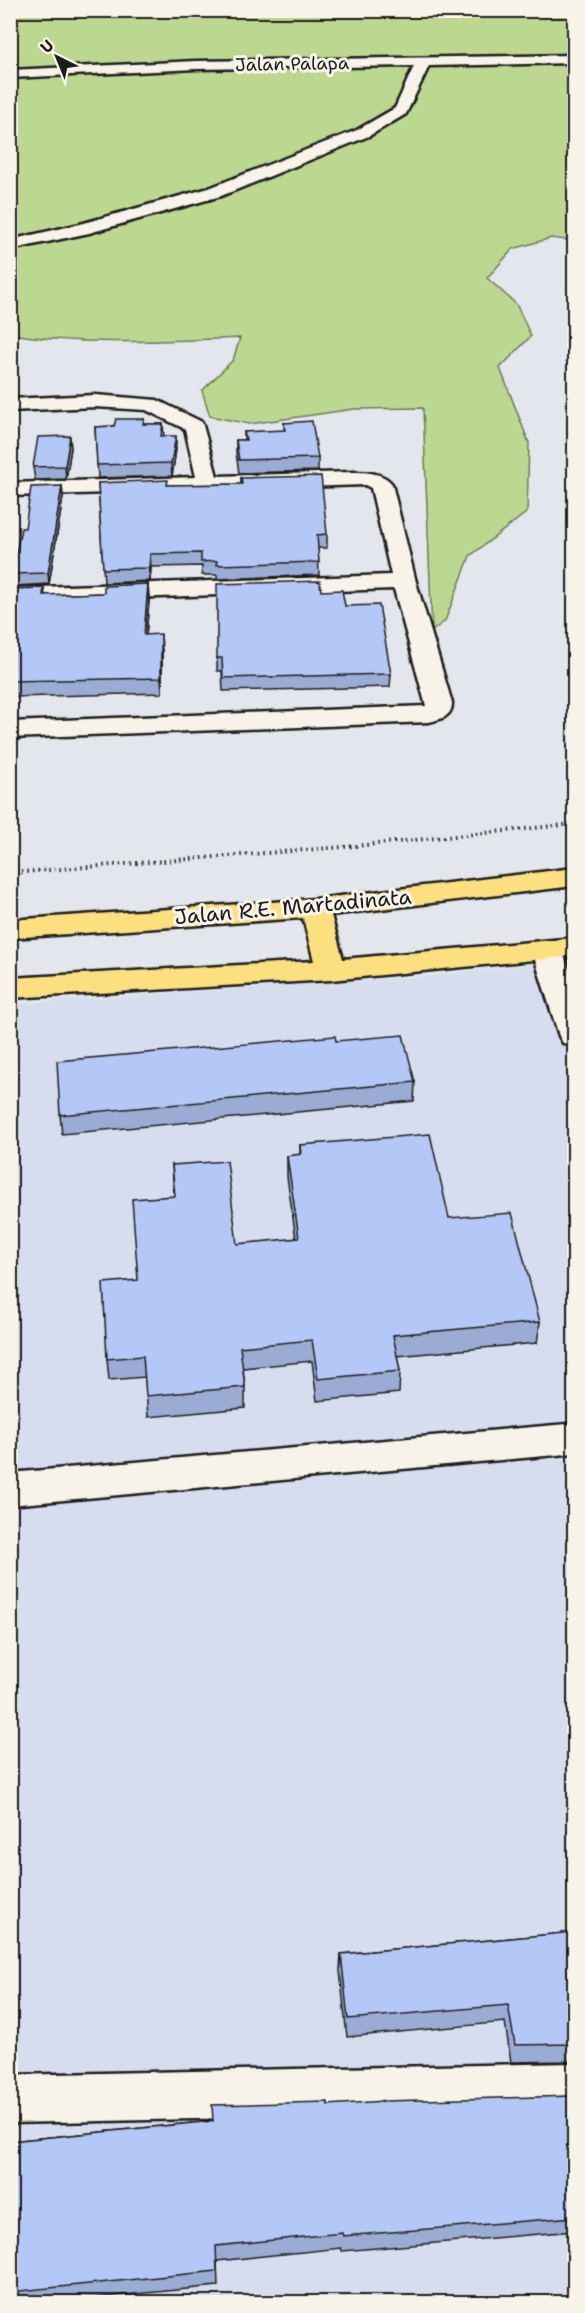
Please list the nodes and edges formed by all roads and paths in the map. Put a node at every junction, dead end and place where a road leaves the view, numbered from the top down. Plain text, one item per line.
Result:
1 (574, 59) edge
2 (423, 63) junction
3 (10, 74) edge
4 (10, 245) edge
5 (10, 405) edge
6 (208, 483) junction
7 (10, 490) edge
8 (404, 582) junction
9 (10, 595) edge
10 (10, 730) edge
11 (574, 824) edge
12 (10, 873) edge
13 (574, 877) edge
14 (315, 908) junction
15 (10, 929) edge
16 (561, 948) edge
17 (331, 970) junction
18 (10, 988) edge
19 (574, 1036) edge
20 (567, 1439) dead end
21 (10, 1489) edge
22 (574, 2087) edge
23 (10, 2099) edge

1 - 2 street, Jalan Palapa
2 - 3 street, Jalan Palapa
2 - 4 street
5 - 6 street
6 - 7 street
6 - 8 street
8 - 9 street
8 - 10 street
11 - 12 path
13 - 14 highway, Jalan R.E. Martadinata
14 - 15 highway, Jalan R.E. Martadinata
14 - 17 highway
16 - 17 highway
16 - 19 street
17 - 18 highway
20 - 21 street
22 - 23 street

